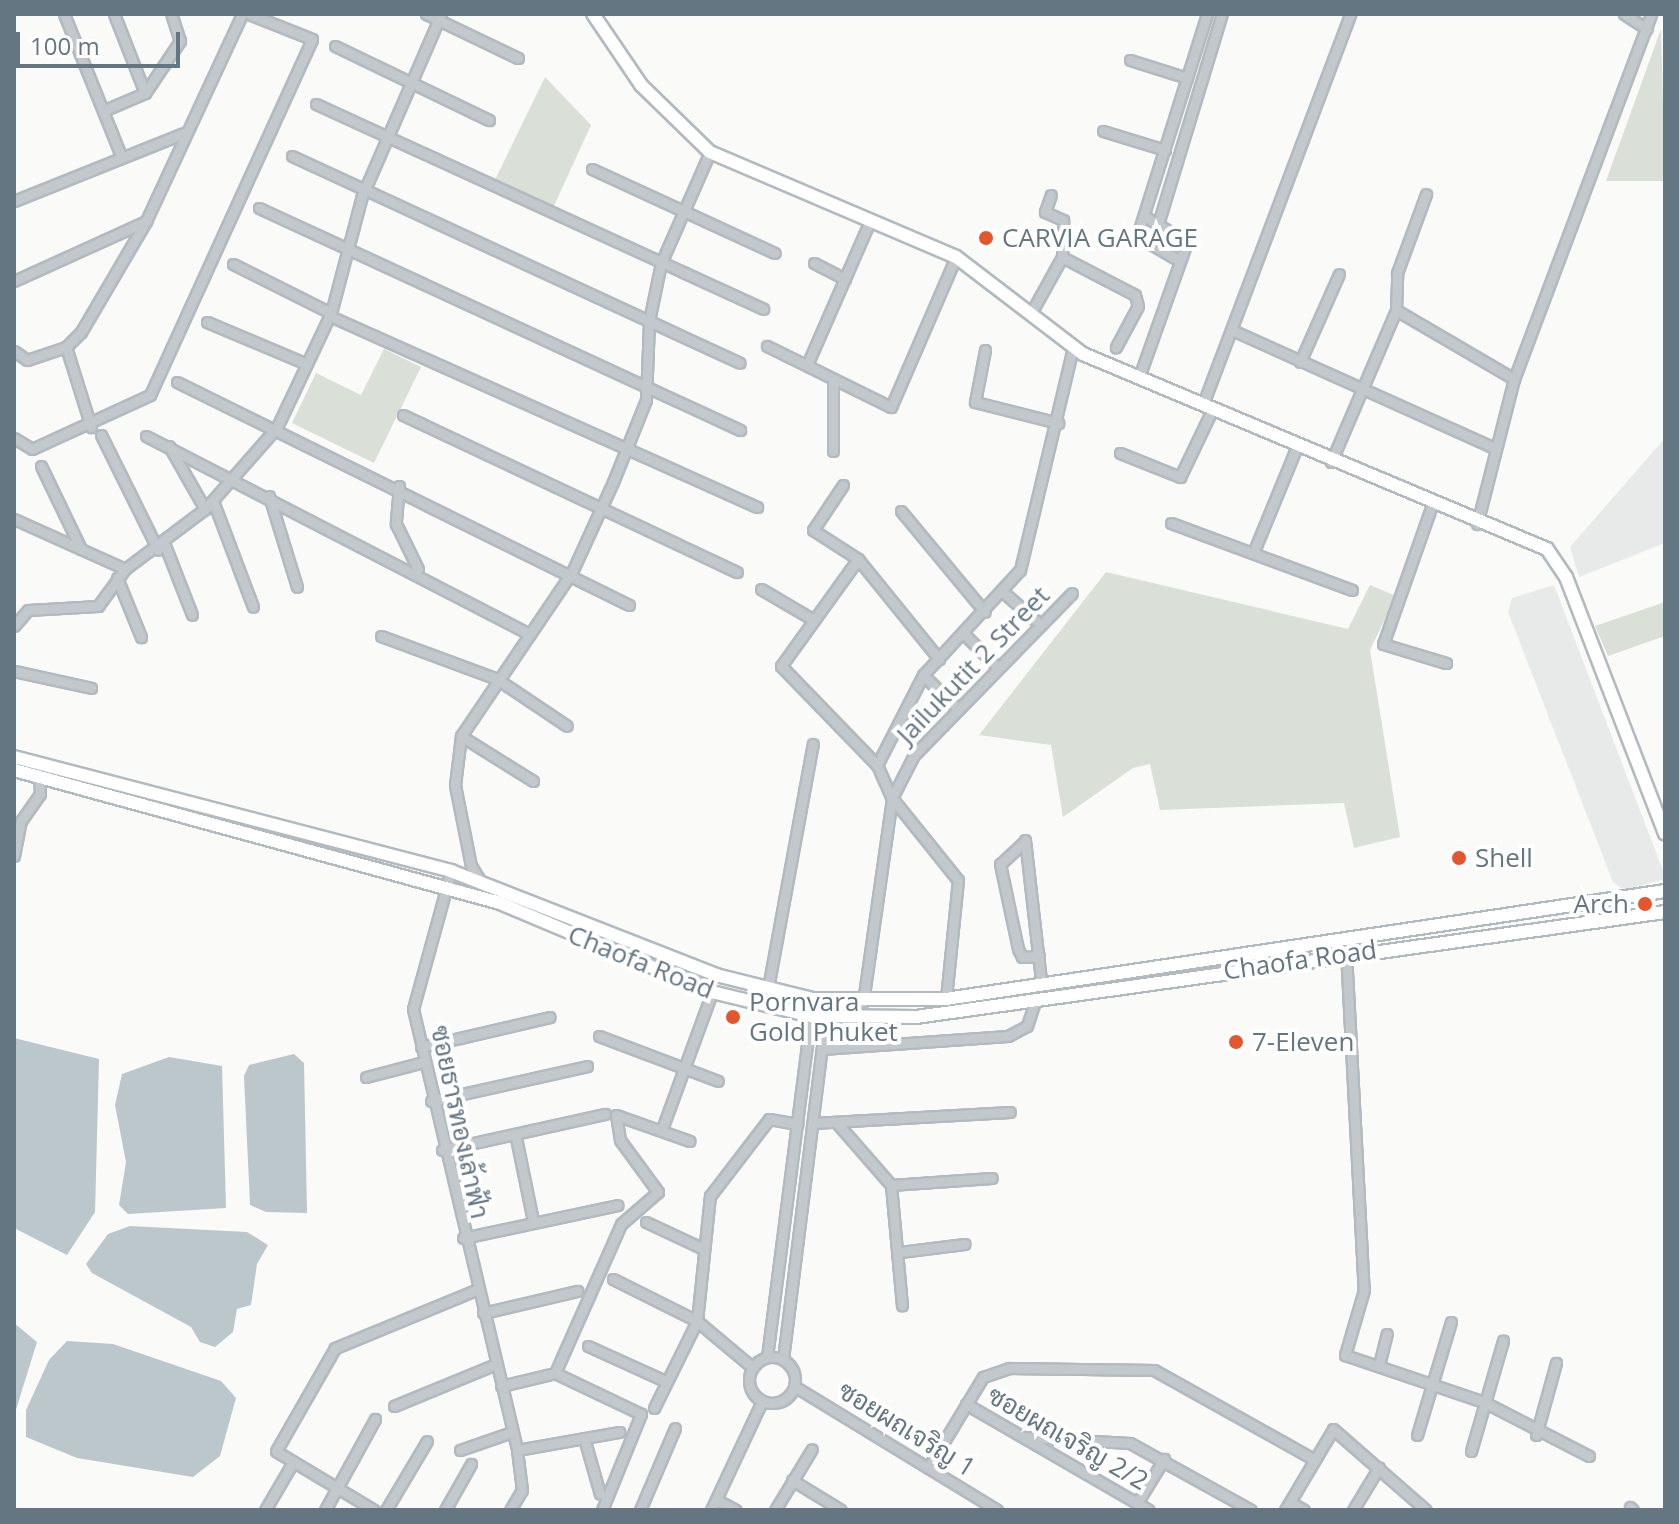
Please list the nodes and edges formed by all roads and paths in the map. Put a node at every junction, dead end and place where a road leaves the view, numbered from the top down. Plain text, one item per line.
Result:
1 (64, 14) edge
2 (114, 14) edge
3 (171, 14) edge
4 (242, 14) edge
5 (249, 14) edge
6 (426, 14) edge
7 (593, 14) edge
8 (1207, 14) edge
9 (1222, 14) edge
10 (1350, 14) edge
11 (1624, 14) edge
12 (1651, 14) edge
13 (440, 17) edge
14 (1647, 29) junction
15 (335, 46) dead end
16 (518, 58) dead end
17 (1130, 60) dead end
18 (1187, 78) junction
19 (412, 82) junction
20 (145, 93) junction
21 (316, 104) dead end
22 (105, 110) junction
23 (489, 120) dead end
24 (1103, 131) dead end
25 (184, 133) junction
26 (388, 137) junction
27 (1165, 150) junction
28 (710, 152) junction
29 (292, 156) dead end
30 (122, 158) junction
31 (592, 169) dead end
32 (365, 190) junction
33 (1426, 194) dead end
34 (1051, 195) dead end
35 (14, 201) edge
36 (259, 208) dead end
37 (684, 213) junction
38 (1144, 216) junction
39 (146, 221) junction
40 (870, 221) junction
41 (1158, 224) junction
42 (348, 249) junction
43 (775, 253) dead end
44 (956, 257) junction
45 (1062, 257) junction
46 (1180, 261) junction
47 (661, 263) junction
48 (814, 263) dead end
49 (233, 264) dead end
50 (1339, 274) dead end
51 (845, 279) junction
52 (14, 281) edge
53 (763, 309) dead end
54 (1396, 310) junction
55 (1031, 313) junction
56 (331, 314) junction
57 (649, 321) junction
58 (207, 322) dead end
59 (1232, 330) junction
60 (767, 346) dead end
61 (66, 347) junction
62 (1073, 347) junction
63 (1116, 347) dead end
64 (985, 350) dead end
65 (14, 351) edge
66 (1300, 362) junction
67 (739, 363) dead end
68 (307, 364) junction
69 (807, 365) junction
70 (1139, 377) junction
71 (833, 379) junction
72 (1514, 379) junction
73 (177, 382) dead end
74 (647, 387) junction
75 (1364, 391) junction
76 (1208, 406) junction
77 (403, 415) dead end
78 (1058, 423) junction
79 (91, 427) junction
80 (277, 427) junction
81 (740, 430) dead end
82 (101, 435) dead end
83 (146, 436) dead end
84 (14, 438) edge
85 (169, 446) junction
86 (1297, 446) junction
87 (1495, 448) junction
88 (623, 451) junction
89 (833, 451) dead end
90 (1120, 453) dead end
91 (1331, 462) junction
92 (41, 466) dead end
93 (236, 476) junction
94 (843, 485) dead end
95 (399, 486) junction
96 (269, 496) junction
97 (209, 505) junction
98 (1432, 505) junction
99 (757, 507) dead end
100 (600, 508) junction
101 (901, 511) dead end
102 (14, 519) edge
103 (1171, 523) dead end
104 (1477, 524) junction
105 (161, 546) junction
106 (81, 549) junction
107 (1254, 551) junction
108 (858, 559) junction
109 (125, 569) junction
110 (419, 570) junction
111 (572, 572) junction
112 (737, 572) dead end
113 (117, 578) junction
114 (297, 587) dead end
115 (761, 589) dead end
116 (1352, 590) dead end
117 (1003, 592) junction
118 (1072, 593) dead end
119 (629, 605) dead end
120 (253, 607) dead end
121 (985, 612) junction
122 (192, 615) dead end
123 (812, 619) junction
124 (1041, 625) junction
125 (14, 626) edge
126 (530, 634) junction
127 (964, 634) junction
128 (381, 636) dead end
129 (141, 637) dead end
130 (939, 659) junction
131 (1446, 663) dead end
132 (998, 668) junction
133 (14, 671) edge
134 (923, 675) junction
135 (497, 679) junction
136 (91, 688) dead end
137 (958, 709) junction
138 (567, 726) dead end
139 (461, 736) junction
140 (813, 744) dead end
141 (14, 757) edge
142 (877, 765) junction
143 (14, 770) edge
144 (39, 777) junction
145 (533, 781) dead end
146 (892, 798) junction
147 (1665, 834) edge
148 (14, 856) edge
149 (451, 871) junction
150 (481, 882) junction
151 (446, 888) junction
152 (1665, 891) edge
153 (1665, 912) edge
154 (1346, 952) junction
155 (1039, 956) junction
156 (1041, 981) junction
157 (768, 988) junction
158 (712, 992) junction
159 (813, 999) junction
160 (946, 999) junction
161 (828, 1000) junction
162 (1035, 1001) junction
163 (863, 1002) junction
164 (811, 1016) junction
165 (826, 1016) junction
166 (550, 1017) dead end
167 (599, 1036) dead end
168 (421, 1047) junction
169 (822, 1049) junction
170 (424, 1062) junction
171 (587, 1066) dead end
172 (684, 1068) junction
173 (366, 1077) dead end
174 (718, 1081) dead end
175 (431, 1101) junction
176 (1010, 1112) dead end
177 (605, 1114) dead end
178 (836, 1122) junction
179 (813, 1123) junction
180 (798, 1124) junction
181 (662, 1129) junction
182 (516, 1138) junction
183 (690, 1141) dead end
184 (442, 1150) junction
185 (992, 1178) dead end
186 (891, 1185) junction
187 (618, 1205) dead end
188 (533, 1221) junction
189 (646, 1222) dead end
190 (463, 1238) junction
191 (965, 1244) dead end
192 (704, 1249) junction
193 (900, 1252) junction
194 (613, 1279) dead end
195 (476, 1290) junction
196 (577, 1291) dead end
197 (902, 1305) dead end
198 (483, 1313) junction
199 (697, 1321) junction
200 (1451, 1322) dead end
201 (1387, 1334) dead end
202 (1503, 1341) dead end
203 (588, 1346) dead end
204 (767, 1357) junction
205 (783, 1359) junction
206 (1556, 1363) dead end
207 (496, 1364) junction
208 (1379, 1365) junction
209 (752, 1367) junction
210 (551, 1374) dead end
211 (665, 1381) junction
212 (1432, 1383) junction
213 (501, 1386) junction
214 (794, 1386) junction
215 (762, 1401) junction
216 (1484, 1402) junction
217 (966, 1404) junction
218 (394, 1406) dead end
219 (654, 1408) dead end
220 (375, 1419) dead end
221 (675, 1428) dead end
222 (512, 1432) junction
223 (619, 1432) dead end
224 (1417, 1435) dead end
225 (1536, 1435) junction
226 (1024, 1437) junction
227 (584, 1438) junction
228 (427, 1441) dead end
229 (812, 1449) dead end
230 (460, 1450) dead end
231 (517, 1450) junction
232 (1471, 1451) dead end
233 (1589, 1456) dead end
234 (1164, 1459) junction
235 (1315, 1460) junction
236 (293, 1462) junction
237 (471, 1464) dead end
238 (1379, 1467) junction
239 (928, 1468) junction
240 (792, 1480) junction
241 (337, 1487) junction
242 (600, 1494) dead end
243 (717, 1500) junction
244 (1137, 1503) junction
245 (1288, 1506) edge
246 (1420, 1508) edge
247 (265, 1510) edge
248 (325, 1510) edge
249 (374, 1510) edge
250 (386, 1510) edge
251 (445, 1510) edge
252 (510, 1510) edge
253 (602, 1510) edge
254 (640, 1510) edge
255 (711, 1510) edge
256 (736, 1510) edge
257 (775, 1510) edge
258 (841, 1510) edge
259 (997, 1510) edge
260 (1149, 1510) edge
261 (1251, 1510) edge
262 (1304, 1510) edge
263 (1353, 1510) edge

1 - 22 street
2 - 20 street
3 - 20 street
4 - 25 street
5 - 79 street
6 - 13 street
7 - 28 main road
8 - 18 street
9 - 41 street
10 - 59 street
11 - 14 street
12 - 14 street
13 - 16 street
13 - 19 street
14 - 72 street
15 - 19 street
17 - 18 street
18 - 27 street
19 - 23 street
19 - 26 street
20 - 22 street
21 - 26 street
22 - 30 street
24 - 27 street
25 - 30 street
25 - 39 street
26 - 32 street
26 - 47 street
27 - 38 street
28 - 37 street
28 - 40 main road
29 - 32 street
30 - 35 street
31 - 37 street
32 - 42 street
32 - 57 street
33 - 54 street
34 - 45 street
36 - 42 street
37 - 43 street
37 - 47 street
38 - 41 street
38 - 46 street
39 - 52 street
39 - 61 street
40 - 44 main road
40 - 51 street
41 - 46 street
42 - 56 street
42 - 74 street
44 - 55 main road
44 - 71 street
45 - 55 street
45 - 63 street
46 - 70 street
47 - 53 street
47 - 57 street
48 - 51 street
49 - 56 street
50 - 66 street
51 - 69 street
54 - 72 street
54 - 75 street
55 - 62 main road
56 - 68 street
56 - 88 street
57 - 67 street
57 - 74 street
58 - 68 street
59 - 66 street
59 - 76 street
60 - 69 street
61 - 65 street
61 - 79 street
62 - 70 main road
62 - 78 street
64 - 78 street
66 - 75 street
68 - 80 street
69 - 71 street
70 - 76 main road
71 - 89 street
72 - 87 street
73 - 80 street
74 - 81 street
74 - 88 street
75 - 87 street
75 - 91 street
76 - 86 main road
76 - 90 street
77 - 100 street
78 - 117 street
79 - 84 street
80 - 93 street
80 - 95 street
82 - 105 street
83 - 85 street
85 - 93 street
85 - 97 street
86 - 91 main road
86 - 107 street
87 - 104 street
88 - 99 street
88 - 100 street
91 - 98 main road
92 - 106 street
93 - 96 street
93 - 97 street
94 - 108 street
95 - 110 street
95 - 111 street
96 - 110 street
96 - 114 street
97 - 105 street
97 - 120 street
98 - 104 main road
98 - 131 street
100 - 111 street
100 - 112 street
101 - 121 street
102 - 106 street
103 - 107 street
104 - 147 main road
105 - 109 street
105 - 122 street
106 - 109 street
107 - 116 street
108 - 123 street
108 - 130 street
109 - 113 street
110 - 126 street
111 - 119 street
111 - 126 street
113 - 125 street
113 - 129 street
115 - 123 street
117 - 121 street
117 - 124 street
118 - 124 street, Jailukutit 2 Street
121 - 127 street
123 - 142 street
124 - 132 street, Jailukutit 2 Street
126 - 135 street
127 - 130 street
127 - 132 street
128 - 135 street
130 - 134 street
132 - 137 street, Jailukutit 2 Street
133 - 136 street
134 - 137 street
134 - 142 street
135 - 138 street
135 - 139 street
137 - 146 street, Jailukutit 2 Street
139 - 145 street
139 - 150 street
140 - 157 street
141 - 149 main road, Chaofa Road
142 - 146 street
143 - 144 main road, Chaofa Road
144 - 148 street
144 - 151 main road, Chaofa Road
146 - 160 street
146 - 163 street, Jailukutit 2 Street
149 - 150 main road, Chaofa Road
149 - 151 street, ซอยธารทองเล้าฟ้า
150 - 157 main road, Chaofa Road
151 - 158 main road, Chaofa Road
151 - 168 street, ซอยธารทองเล้าฟ้า
152 - 156 main road, Chaofa Road
153 - 154 main road, Chaofa Road
154 - 162 main road, Chaofa Road
154 - 208 street
155 - 155 street
155 - 156 street
156 - 160 main road, Chaofa Road
157 - 159 main road, Chaofa Road
158 - 164 main road, Chaofa Road
158 - 172 street
159 - 161 main road, Chaofa Road
159 - 164 street
160 - 163 main road, Chaofa Road
161 - 163 main road, Chaofa Road
161 - 165 street
162 - 165 main road, Chaofa Road
162 - 169 street
164 - 165 main road, Chaofa Road
164 - 180 street
165 - 169 street
166 - 168 street
167 - 172 street
168 - 170 street, ซอยธารทองเล้าฟ้า
169 - 179 street
170 - 173 street
170 - 175 street, ซอยธารทองเล้าฟ้า
171 - 175 street
172 - 174 street
172 - 181 street
175 - 184 street, ซอยธารทองเล้าฟ้า
176 - 178 street
177 - 182 street
178 - 179 street
178 - 186 street
179 - 205 street
180 - 192 street
180 - 204 street
181 - 183 street
181 - 253 street
182 - 184 street
182 - 188 street
184 - 190 street, ซอยธารทองเล้าฟ้า
185 - 186 street
186 - 193 street
187 - 188 street
188 - 190 street
189 - 192 street
190 - 195 street, ซอยธารทองเล้าฟ้า
191 - 193 street
192 - 199 street
193 - 197 street
194 - 199 street
195 - 198 street, ซอยธารทองเล้าฟ้า
195 - 236 street
196 - 198 street
198 - 207 street, ซอยธารทองเล้าฟ้า
199 - 209 street
199 - 211 street
200 - 212 street
201 - 208 street
202 - 216 street
203 - 211 street
204 - 205 street
204 - 209 street
205 - 214 street
206 - 225 street
207 - 213 street, ซอยธารทองเล้าฟ้า
207 - 218 street
208 - 212 street
209 - 215 street
210 - 213 street
211 - 219 street
212 - 216 street
212 - 224 street
213 - 222 street, ซอยธารทองเล้าฟ้า
214 - 215 street
214 - 239 street, ซอยผถเจริญ 1
215 - 243 street
216 - 225 street
216 - 232 street
217 - 226 street, ซอยผถเจริญ 2/2
217 - 235 street
217 - 239 street
220 - 241 street
221 - 254 street
222 - 230 street
222 - 231 street, ซอยธารทองเล้าฟ้า
223 - 227 street
225 - 233 street
226 - 234 street
226 - 244 street, ซอยผถเจริญ 2/2
227 - 231 street
227 - 242 street
228 - 250 street
229 - 240 street
231 - 252 street, ซอยธารทองเล้าฟ้า
234 - 244 street
234 - 261 street
235 - 238 street
235 - 245 street
236 - 241 street
236 - 247 street
237 - 251 street
238 - 246 street
238 - 263 street
239 - 259 street, ซอยผถเจริญ 1
240 - 257 street
240 - 258 street
241 - 248 street
241 - 249 street
243 - 255 street
243 - 256 street
244 - 260 street, ซอยผถเจริญ 2/2
245 - 262 street

